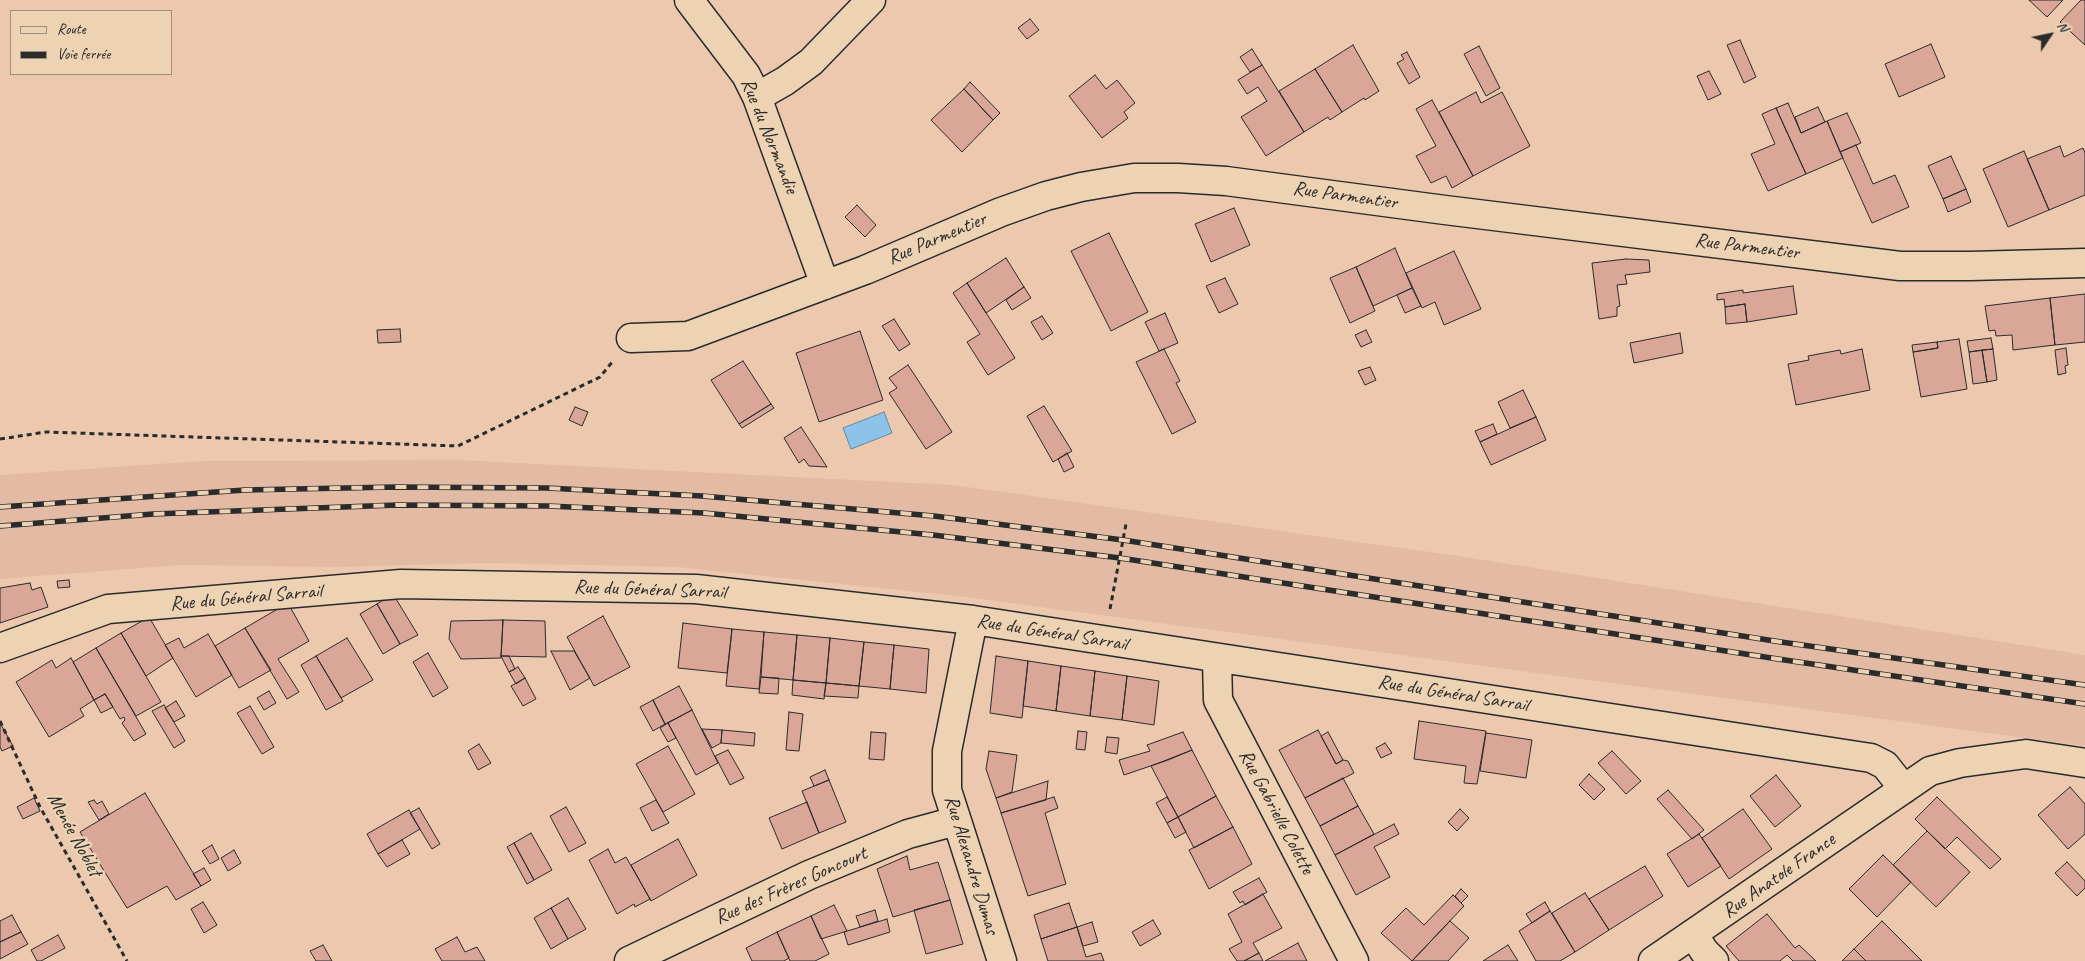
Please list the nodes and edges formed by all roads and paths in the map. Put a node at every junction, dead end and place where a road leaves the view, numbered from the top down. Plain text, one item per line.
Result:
1 (689, 0) edge
2 (870, 0) edge
3 (757, 97) junction
4 (2085, 263) edge
5 (825, 285) junction
6 (631, 338) joint
7 (0, 439) edge
8 (1126, 524) dead end
9 (972, 620) junction
10 (1104, 641) junction
11 (0, 648) edge
12 (1217, 659) junction
13 (0, 721) edge
14 (2085, 763) edge
15 (1904, 789) junction
16 (956, 821) junction
17 (1694, 935) junction
18 (127, 961) edge
19 (629, 961) edge
20 (1002, 961) edge
21 (1354, 961) edge
22 (1653, 961) edge
23 (1714, 961) edge

1 - 3 street, Rue du Normandie
2 - 3 street
3 - 5 street, Rue du Normandie
4 - 5 street, Rue Parmentier
5 - 6 street, Rue Parmentier
6 - 7 path
8 - 10 path
9 - 10 street, Rue du Général Sarrail
9 - 11 street, Rue du Général Sarrail
9 - 16 street, Rue Alexandre Dumas
10 - 12 street, Rue du Général Sarrail
12 - 15 street, Rue du Général Sarrail
12 - 21 street, Rue Gabrielle Colette
13 - 18 path, Menée Noblet
14 - 15 street
15 - 17 street, Rue Anatole France
16 - 19 street, Rue des Frères Goncourt
16 - 20 street, Rue Alexandre Dumas
17 - 22 street, Rue Anatole France
17 - 23 street

